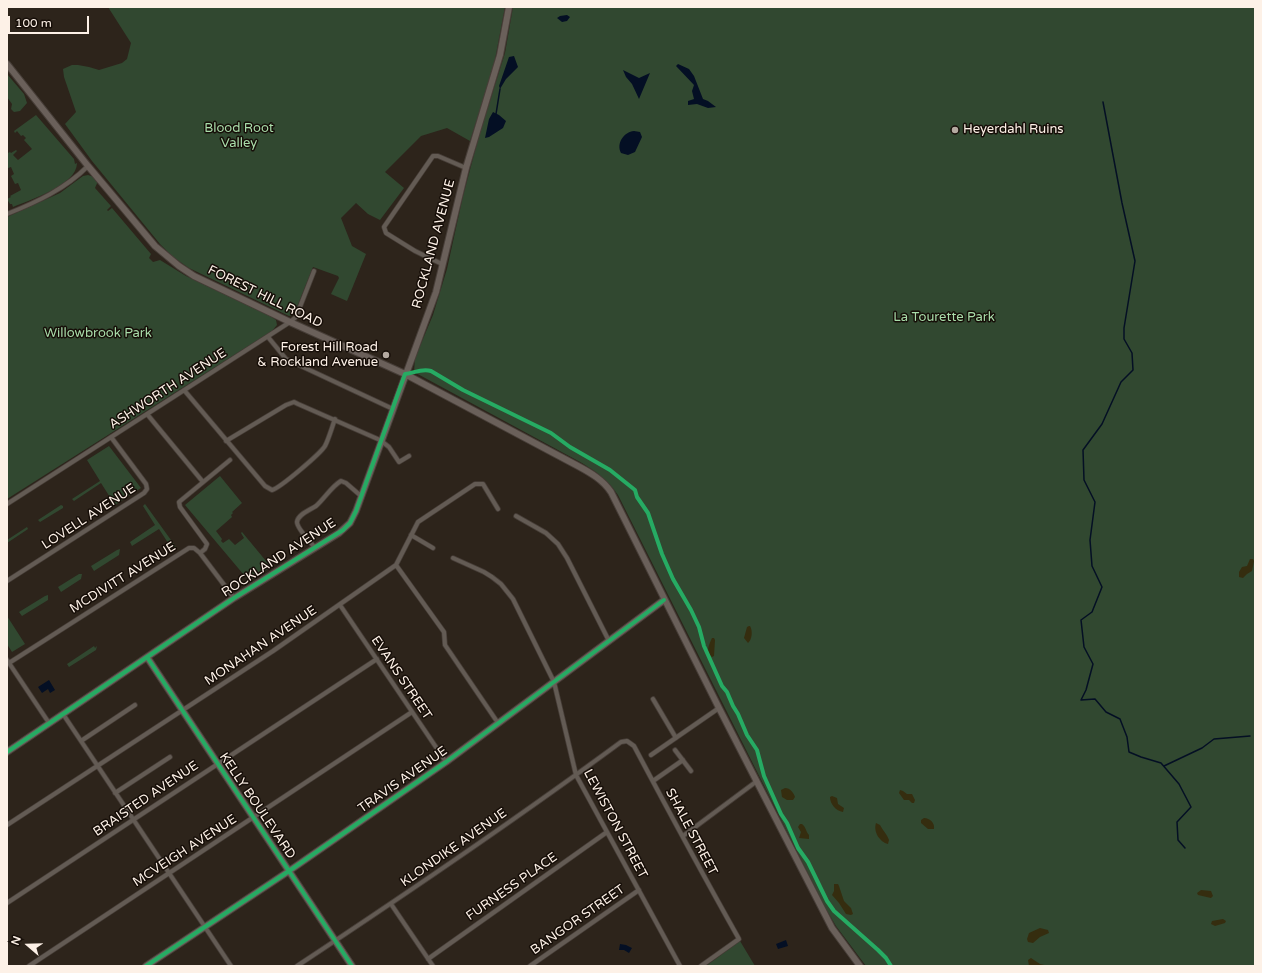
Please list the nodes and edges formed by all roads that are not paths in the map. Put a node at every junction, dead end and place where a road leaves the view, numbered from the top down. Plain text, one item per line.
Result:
1 (509, 7) edge
2 (7, 64) edge
3 (88, 166) junction
4 (466, 168) junction
5 (7, 214) edge
6 (442, 264) junction
7 (314, 271) dead end
8 (290, 322) junction
9 (268, 337) junction
10 (405, 374) junction
11 (184, 390) junction
12 (393, 409) junction
13 (147, 414) junction
14 (335, 419) junction
15 (111, 437) junction
16 (380, 440) junction
17 (226, 441) junction
18 (409, 456) dead end
19 (230, 460) dead end
20 (203, 482) junction
21 (361, 496) junction
22 (7, 504) edge
23 (498, 509) dead end
24 (516, 516) dead end
25 (411, 535) junction
26 (315, 548) junction
27 (433, 548) dead end
28 (200, 553) junction
29 (453, 558) dead end
30 (396, 565) junction
31 (7, 581) edge
32 (234, 598) junction
33 (664, 600) junction
34 (340, 605) junction
35 (609, 641) junction
36 (147, 657) junction
37 (377, 659) junction
38 (8, 661) edge
39 (554, 682) junction
40 (653, 699) dead end
41 (135, 705) dead end
42 (719, 708) junction
43 (182, 710) junction
44 (412, 712) junction
45 (63, 714) junction
46 (49, 723) junction
47 (498, 723) junction
48 (676, 738) junction
49 (81, 741) junction
50 (621, 742) joint
51 (675, 750) dead end
52 (7, 752) edge
53 (651, 755) dead end
54 (170, 757) dead end
55 (683, 760) junction
56 (446, 762) junction
57 (217, 764) junction
58 (97, 766) junction
59 (691, 771) dead end
60 (576, 775) junction
61 (653, 781) junction
62 (757, 781) junction
63 (115, 793) junction
64 (253, 818) junction
65 (133, 820) junction
66 (7, 825) edge
67 (607, 832) junction
68 (683, 836) junction
69 (289, 872) junction
70 (169, 873) junction
71 (638, 890) junction
72 (7, 903) edge
73 (391, 904) junction
74 (205, 927) junction
75 (335, 941) junction
76 (428, 959) junction
77 (29, 966) edge
78 (146, 966) edge
79 (231, 966) edge
80 (297, 966) edge
81 (352, 966) edge
82 (432, 966) edge
83 (530, 966) edge
84 (680, 966) edge
85 (701, 966) edge
86 (860, 966) edge

1 - 4 street, ROCKLAND AVENUE
2 - 3 street, FOREST HILL ROAD
3 - 5 street
3 - 8 street, FOREST HILL ROAD
4 - 6 street, ROCKLAND AVENUE
4 - 6 street
6 - 10 street, ROCKLAND AVENUE
7 - 8 street, ASHWORTH AVENUE
8 - 9 street, ASHWORTH AVENUE
8 - 10 street, FOREST HILL ROAD
9 - 11 street, ASHWORTH AVENUE
9 - 12 street
10 - 12 street, ROCKLAND AVENUE
10 - 33 street, FOREST HILL ROAD
11 - 13 street, ASHWORTH AVENUE
11 - 17 street
12 - 16 street, ROCKLAND AVENUE
13 - 15 street, ASHWORTH AVENUE
13 - 20 street
14 - 16 street
14 - 17 street
14 - 17 street
15 - 22 street, ASHWORTH AVENUE
15 - 31 street, LOVELL AVENUE
16 - 18 street
16 - 21 street, ROCKLAND AVENUE
19 - 20 street
20 - 28 street
21 - 26 street, ROCKLAND AVENUE
21 - 26 street
23 - 25 street, MONAHAN AVENUE
24 - 35 street
25 - 27 street
25 - 30 street, MONAHAN AVENUE
26 - 32 street, ROCKLAND AVENUE
28 - 32 street
28 - 38 street, MCDIVITT AVENUE
29 - 39 street, LEWISTON STREET
30 - 34 street, MONAHAN AVENUE
30 - 47 street
32 - 36 street, ROCKLAND AVENUE
33 - 35 street, TRAVIS AVENUE
33 - 42 street, FOREST HILL ROAD
34 - 37 street, EVANS STREET
34 - 43 street, MONAHAN AVENUE
35 - 39 street, TRAVIS AVENUE
36 - 43 street, KELLY BOULEVARD
36 - 45 street, ROCKLAND AVENUE
37 - 44 street, EVANS STREET
37 - 57 street, BRAISTED AVENUE
38 - 46 street
39 - 47 street, TRAVIS AVENUE
39 - 60 street, LEWISTON STREET
40 - 48 street
41 - 49 street
42 - 48 street
42 - 62 street, FOREST HILL ROAD
43 - 57 street, KELLY BOULEVARD
43 - 58 street, MONAHAN AVENUE
44 - 56 street, EVANS STREET
44 - 64 street, MCVEIGH AVENUE
45 - 46 street, ROCKLAND AVENUE
45 - 49 street
46 - 52 street, ROCKLAND AVENUE
47 - 56 street, TRAVIS AVENUE
48 - 53 street
49 - 58 street
50 - 60 street, KLONDIKE AVENUE
50 - 61 street, SHALE STREET
51 - 55 street
54 - 63 street
55 - 59 street
55 - 61 street
56 - 69 street, TRAVIS AVENUE
57 - 64 street, KELLY BOULEVARD
57 - 65 street, BRAISTED AVENUE
58 - 63 street
58 - 66 street, MONAHAN AVENUE
60 - 67 street, LEWISTON STREET
60 - 73 street, KLONDIKE AVENUE
61 - 68 street, SHALE STREET
62 - 68 street
62 - 86 street, FOREST HILL ROAD
63 - 65 street
64 - 69 street, KELLY BOULEVARD
64 - 70 street, MCVEIGH AVENUE
65 - 70 street
65 - 72 street, BRAISTED AVENUE
67 - 71 street, LEWISTON STREET
67 - 76 street, FURNESS PLACE
68 - 85 street, SHALE STREET
69 - 74 street, TRAVIS AVENUE
69 - 75 street, KELLY BOULEVARD
70 - 74 street
70 - 77 street, MCVEIGH AVENUE
71 - 83 street, BANGOR STREET
71 - 84 street, LEWISTON STREET
73 - 75 street, KLONDIKE AVENUE
73 - 76 street
74 - 78 street, TRAVIS AVENUE
74 - 79 street
75 - 80 street, KLONDIKE AVENUE
75 - 81 street, KELLY BOULEVARD
76 - 82 street

